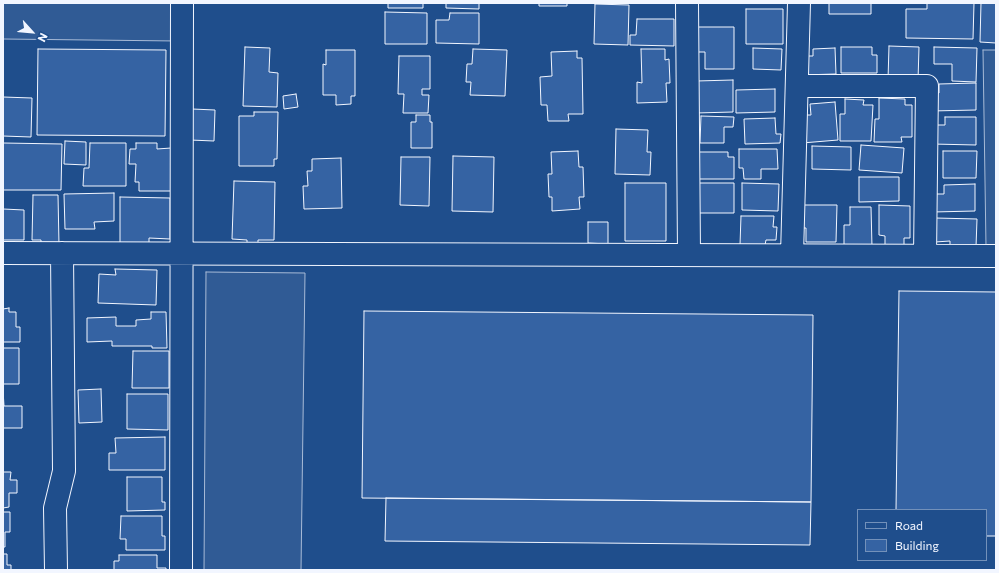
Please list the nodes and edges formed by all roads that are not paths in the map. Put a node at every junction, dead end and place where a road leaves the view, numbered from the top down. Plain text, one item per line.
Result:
1 (182, 3) edge
2 (687, 3) edge
3 (799, 3) edge
4 (797, 86) junction
5 (3, 252) edge
6 (183, 252) junction
7 (62, 253) junction
8 (689, 254) junction
9 (792, 255) junction
10 (926, 256) junction
11 (996, 256) edge
12 (56, 570) edge
13 (181, 570) edge

1 - 6 street
2 - 8 street
3 - 4 street
4 - 9 street
4 - 10 street
5 - 7 street
6 - 7 street
6 - 8 street
6 - 13 street
7 - 12 street
8 - 9 street
9 - 10 street
10 - 11 street

